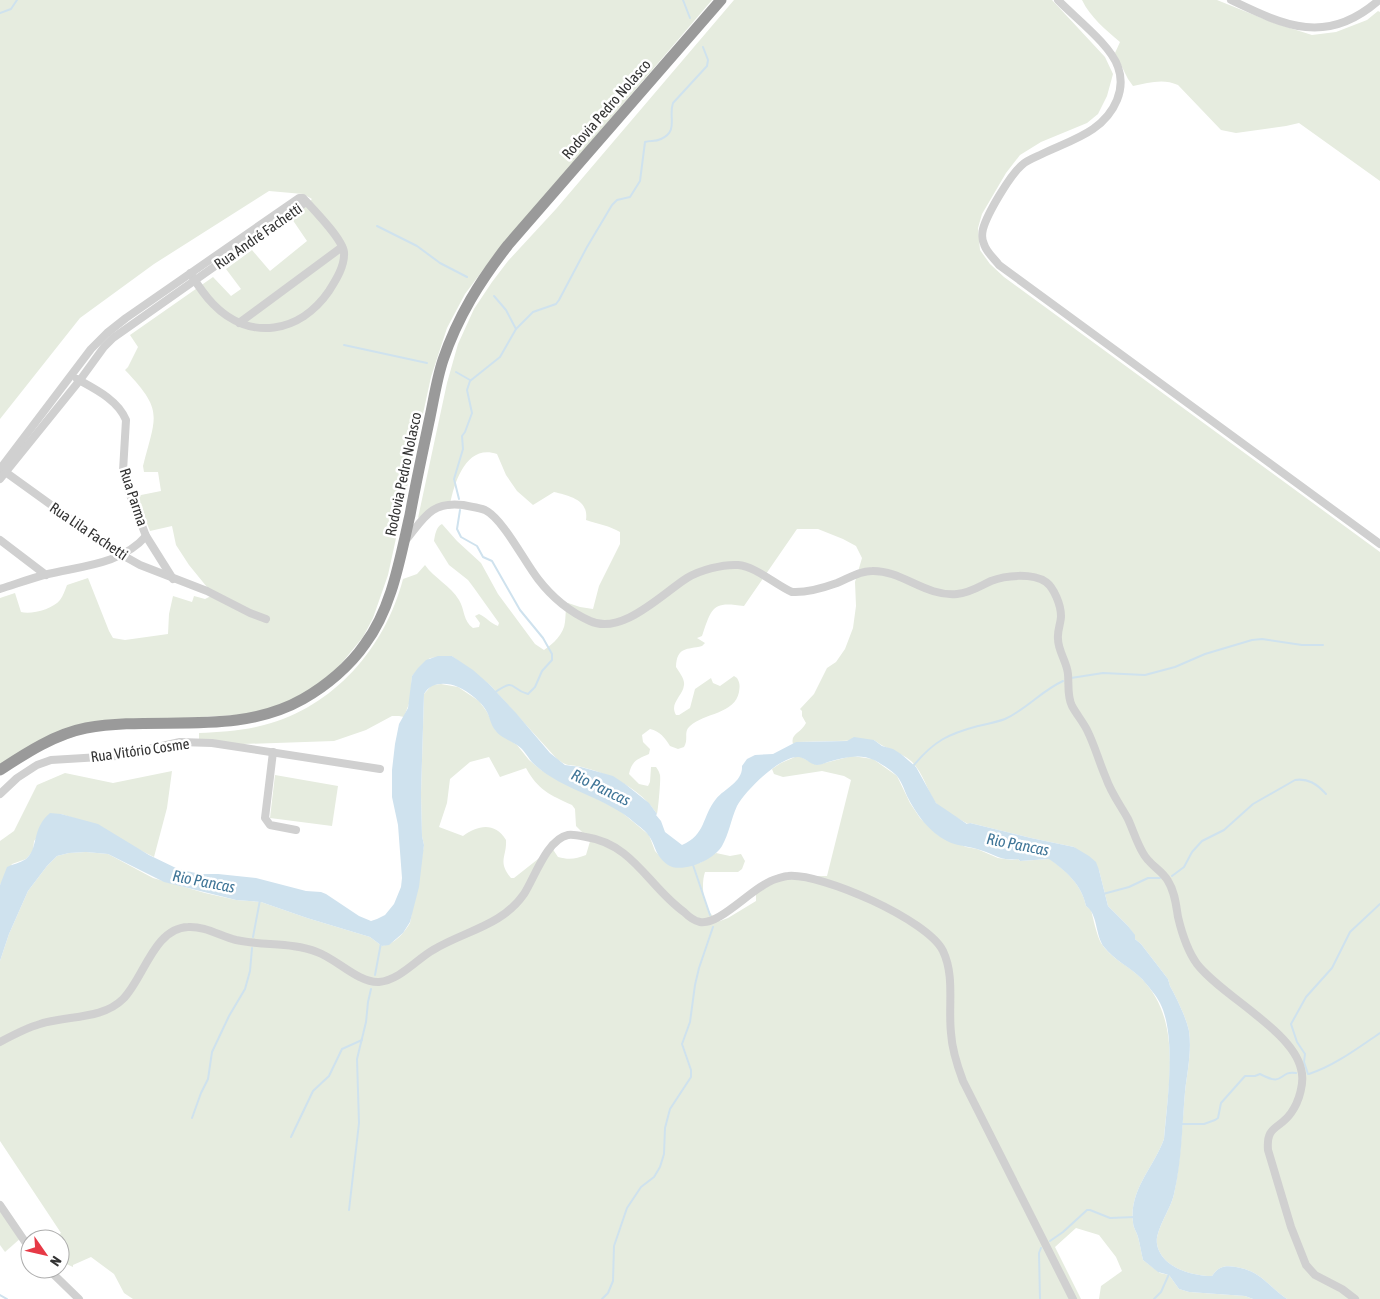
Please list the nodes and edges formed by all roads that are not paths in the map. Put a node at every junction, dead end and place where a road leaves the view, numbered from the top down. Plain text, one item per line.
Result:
1 (721, 0) edge
2 (1058, 0) edge
3 (1231, 0) edge
4 (1379, 0) edge
5 (342, 247) junction
6 (192, 277) junction
7 (239, 323) junction
8 (91, 349) junction
9 (98, 355) junction
10 (71, 375) junction
11 (80, 380) junction
12 (1, 472) edge
13 (146, 536) junction
14 (0, 540) edge
15 (404, 544) junction
16 (1380, 544) edge
17 (122, 555) junction
18 (46, 575) junction
19 (173, 579) junction
20 (0, 589) edge
21 (266, 619) dead end
22 (273, 752) junction
23 (380, 769) dead end
24 (0, 770) edge
25 (0, 794) edge
26 (296, 830) dead end
27 (0, 1042) edge
28 (0, 1205) edge
29 (20, 1234) edge
30 (58, 1279) edge
31 (79, 1299) edge
32 (1073, 1299) edge
33 (1355, 1299) edge

1 - 15 highway, Rodovia Pedro Nolasco
2 - 16 street
3 - 4 street
5 - 6 street, Rua André Fachetti
5 - 7 street
5 - 7 street
6 - 7 street
6 - 8 street, Rua André Fachetti
6 - 9 street, Rua André Fachetti
8 - 9 street
8 - 10 street, Rua André Fachetti
9 - 11 street, Rua André Fachetti
10 - 11 street, Rua Parma
10 - 12 street, Rua André Fachetti
11 - 12 street, Rua André Fachetti
11 - 13 street, Rua Parma
12 - 17 street, Rua Lila Fachetti
13 - 17 street
13 - 19 street, Rua Parma
14 - 18 street
15 - 24 highway, Rodovia Pedro Nolasco
15 - 33 street
17 - 18 street
17 - 19 street, Rua Lila Fachetti
18 - 20 street
19 - 21 street, Rua Lila Fachetti
22 - 23 street, Rua Vitório Cosme
22 - 25 street, Rua Vitório Cosme
22 - 26 street
27 - 32 street
28 - 29 street
30 - 31 street

